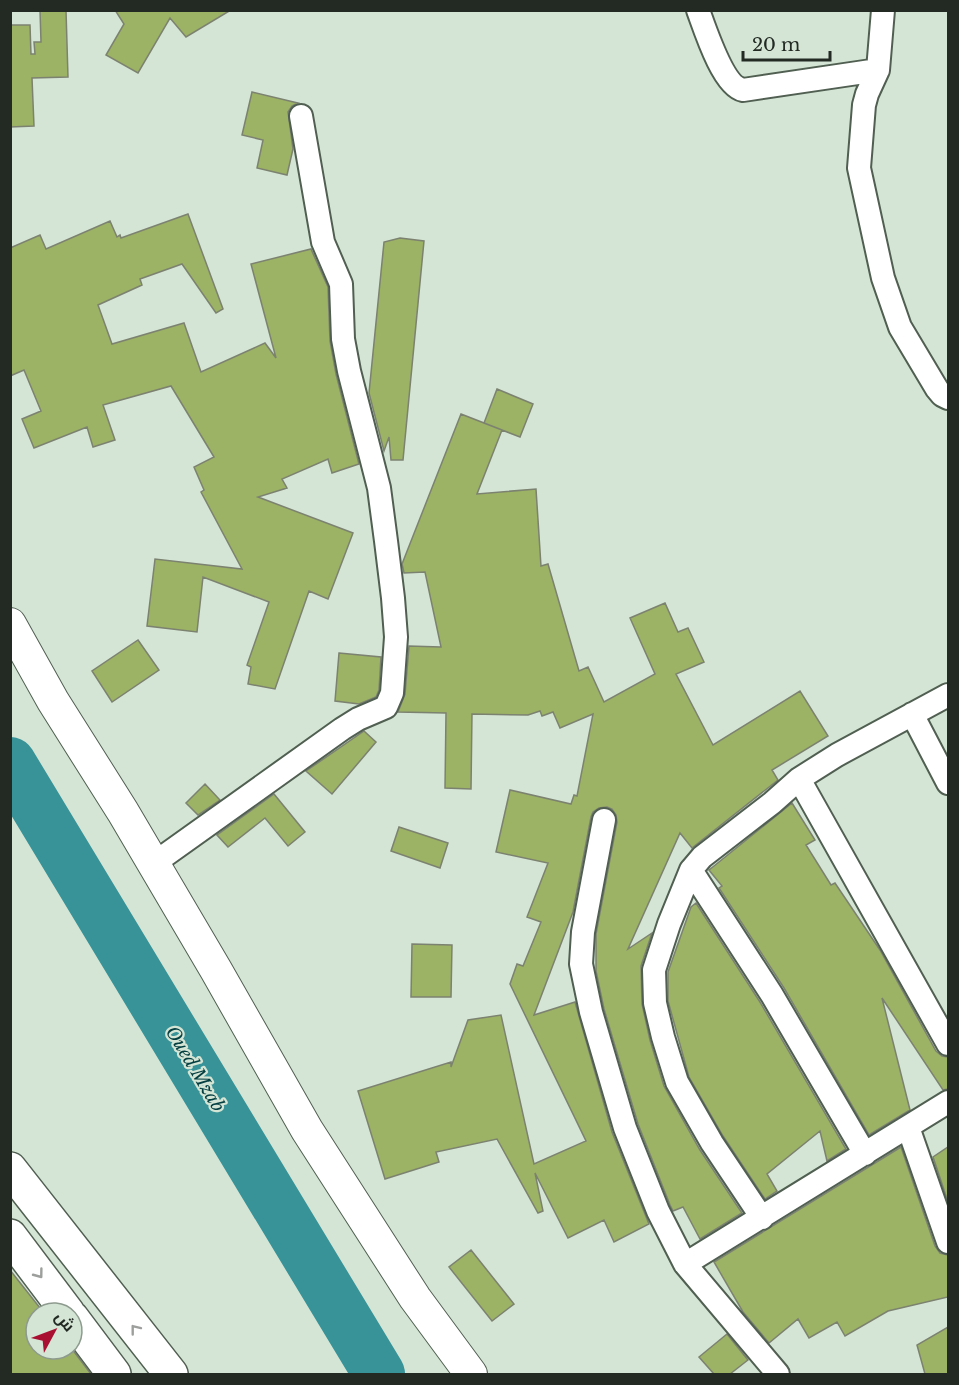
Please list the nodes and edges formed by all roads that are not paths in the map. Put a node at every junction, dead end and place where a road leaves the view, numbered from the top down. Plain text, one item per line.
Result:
1 (698, 10) edge
2 (883, 10) edge
3 (878, 70) junction
4 (301, 116) dead end
5 (948, 398) edge
6 (10, 624) edge
7 (948, 695) edge
8 (912, 714) junction
9 (798, 779) junction
10 (948, 783) edge
11 (604, 820) dead end
12 (153, 864) junction
13 (691, 870) junction
14 (948, 1044) edge
15 (948, 1102) edge
16 (908, 1127) junction
17 (865, 1154) junction
18 (10, 1169) edge
19 (762, 1218) junction
20 (10, 1236) edge
21 (948, 1242) edge
22 (685, 1264) junction
23 (59, 1301) edge
24 (84, 1334) edge
25 (114, 1374) edge
26 (171, 1374) edge
27 (471, 1374) edge
28 (778, 1374) edge

1 - 3 street
2 - 3 street
3 - 5 street
4 - 12 street
6 - 12 street
7 - 8 street
8 - 9 street
8 - 10 street
9 - 13 street
9 - 14 street
11 - 22 street
12 - 27 street
13 - 17 street
13 - 19 street
15 - 16 street
16 - 17 street
16 - 21 street
17 - 19 street
26 -> 18 main road
19 - 22 street
20 -> 23 main road
22 - 28 street
24 - 25 main road

